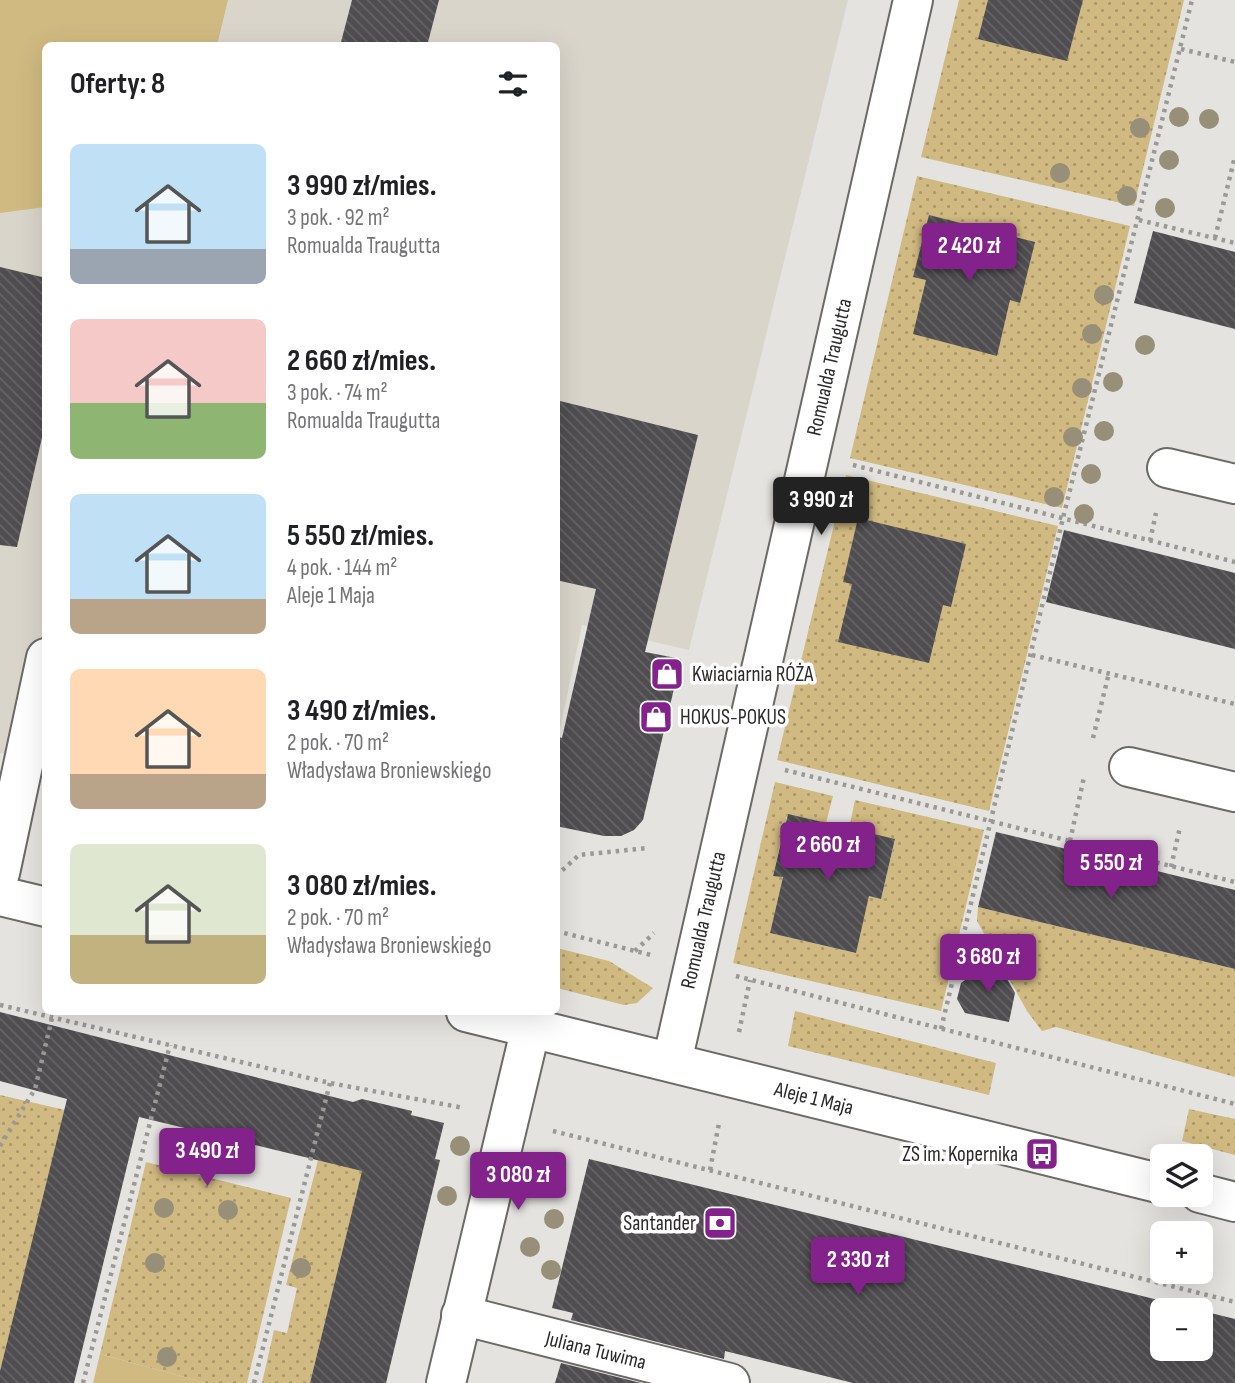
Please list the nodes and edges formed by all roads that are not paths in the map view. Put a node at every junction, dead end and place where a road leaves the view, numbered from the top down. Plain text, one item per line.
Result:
1 (913, 0) edge
2 (1167, 468) dead end
3 (1235, 484) edge
4 (42, 677) edge
5 (1129, 767) dead end
6 (1235, 792) edge
7 (0, 873) edge
8 (0, 896) edge
9 (42, 906) edge
10 (479, 1015) edge
11 (531, 1027) junction
12 (672, 1062) junction
13 (1150, 1181) edge
14 (1213, 1196) edge
15 (1235, 1202) edge
16 (461, 1315) junction
17 (446, 1383) edge
18 (730, 1383) edge

1 - 12 street, Romualda Traugutta
2 - 3 street
4 - 7 street
5 - 6 street
8 - 9 street
10 - 11 street, Aleje 1 Maja
11 - 12 street, Aleje 1 Maja
11 - 16 street
12 - 13 street, Aleje 1 Maja
14 - 15 street
16 - 17 street
16 - 18 street, Juliana Tuwima

